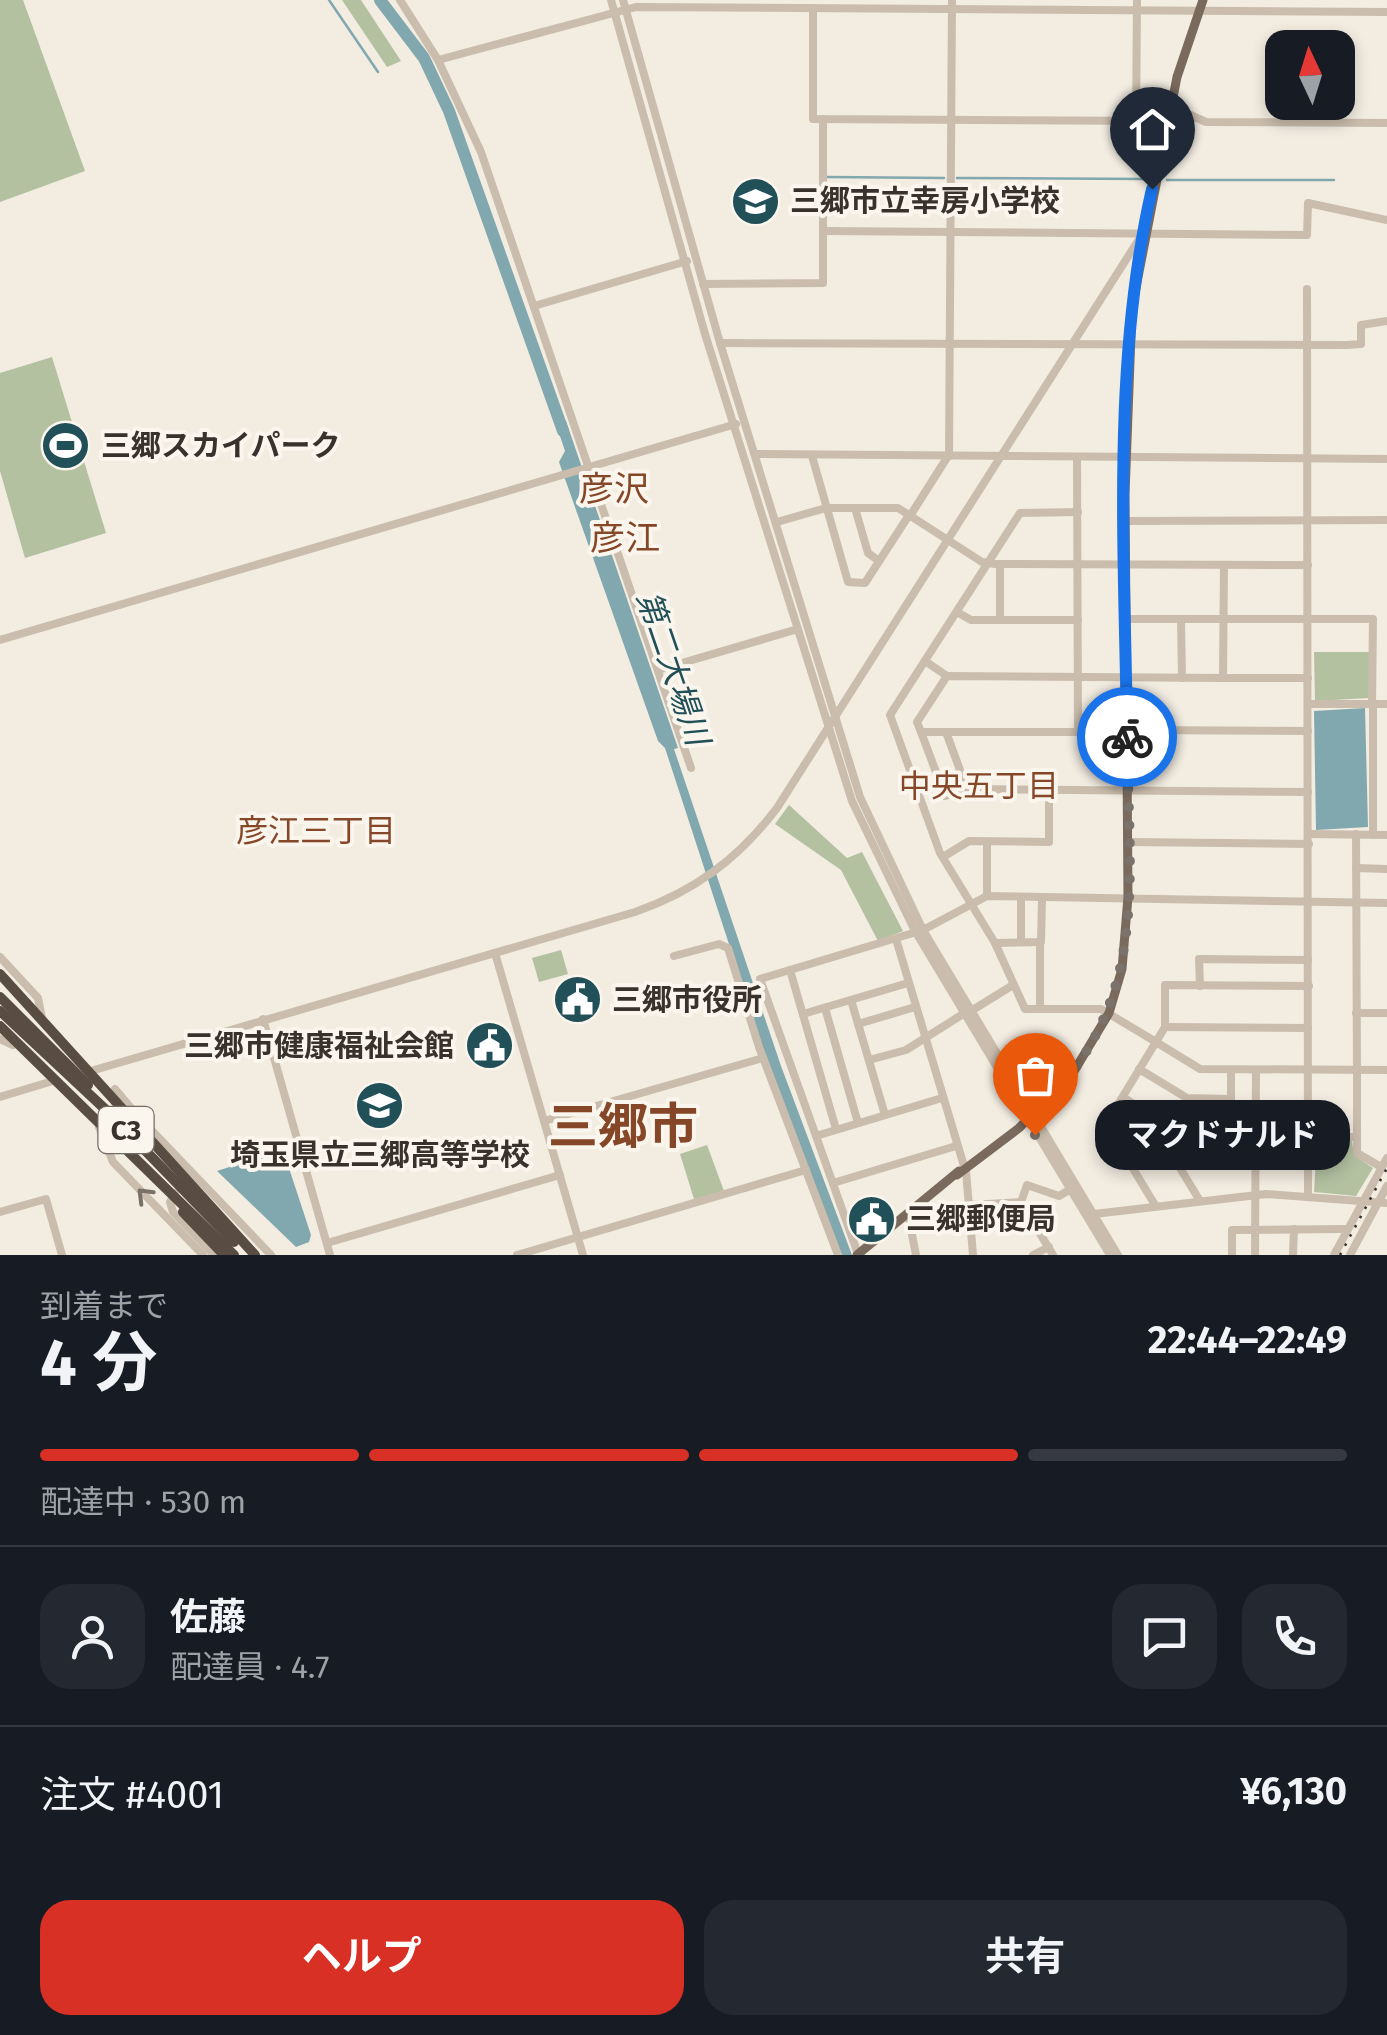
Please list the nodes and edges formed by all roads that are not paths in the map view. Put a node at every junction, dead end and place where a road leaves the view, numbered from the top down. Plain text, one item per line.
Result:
1 (400, 0) edge
2 (1203, 0) edge
3 (624, 4) edge
4 (612, 5) edge
5 (952, 5) edge
6 (1137, 5) edge
7 (813, 8) junction
8 (1198, 11) junction
9 (1387, 12) edge
10 (438, 60) junction
11 (1169, 117) junction
12 (823, 119) junction
13 (951, 120) junction
14 (1136, 122) junction
15 (1387, 123) edge
16 (1387, 220) edge
17 (823, 231) junction
18 (950, 232) junction
19 (1143, 233) junction
20 (686, 261) junction
21 (703, 284) junction
22 (1307, 289) dead end
23 (534, 306) junction
24 (1387, 321) edge
25 (720, 344) junction
26 (950, 344) junction
27 (1074, 344) junction
28 (1129, 344) junction
29 (1307, 345) junction
30 (745, 421) junction
31 (734, 424) junction
32 (756, 454) junction
33 (812, 456) junction
34 (948, 456) junction
35 (1002, 456) junction
36 (1078, 457) junction
37 (1126, 457) junction
38 (1306, 458) junction
39 (1387, 459) edge
40 (585, 468) junction
41 (826, 508) junction
42 (855, 508) junction
43 (1078, 512) junction
44 (910, 516) junction
45 (1308, 520) junction
46 (1387, 520) edge
47 (1125, 521) junction
48 (777, 522) junction
49 (949, 540) junction
50 (879, 561) junction
51 (987, 564) junction
52 (1000, 564) junction
53 (1224, 565) junction
54 (1308, 565) junction
55 (1078, 566) junction
56 (1126, 566) junction
57 (956, 612) junction
58 (1125, 619) junction
59 (1182, 619) junction
60 (1224, 619) junction
61 (1000, 620) junction
62 (1078, 620) junction
63 (1308, 620) junction
64 (798, 629) junction
65 (0, 640) edge
66 (925, 661) junction
67 (658, 670) junction
68 (948, 676) junction
69 (1078, 676) junction
70 (1125, 678) junction
71 (1182, 678) junction
72 (1224, 678) junction
73 (1308, 678) junction
74 (1308, 704) junction
75 (1372, 704) junction
76 (1387, 704) edge
77 (833, 718) junction
78 (827, 730) junction
79 (1127, 730) junction
80 (1308, 731) junction
81 (921, 732) junction
82 (946, 732) junction
83 (691, 768) dead end
84 (967, 789) junction
85 (1050, 790) junction
86 (1127, 790) junction
87 (1308, 792) junction
88 (945, 796) junction
89 (922, 805) junction
90 (1356, 834) junction
91 (1373, 834) junction
92 (1387, 834) edge
93 (1308, 839) junction
94 (987, 842) junction
95 (1128, 842) junction
96 (943, 858) junction
97 (1356, 868) junction
98 (1387, 869) edge
99 (987, 896) junction
100 (1021, 898) junction
101 (1128, 898) junction
102 (1042, 899) junction
103 (1309, 902) junction
104 (1356, 903) junction
105 (1387, 903) edge
106 (971, 904) junction
107 (919, 931) junction
108 (896, 939) junction
109 (1021, 942) junction
110 (1040, 942) junction
111 (995, 943) junction
112 (495, 953) junction
113 (674, 956) dead end
114 (0, 958) edge
115 (1308, 960) junction
116 (790, 970) junction
117 (0, 974) edge
118 (908, 983) junction
119 (1013, 985) junction
120 (1200, 986) junction
121 (1309, 986) junction
122 (0, 997) edge
123 (851, 1000) junction
124 (824, 1008) junction
125 (915, 1008) junction
126 (1040, 1009) junction
127 (0, 1011) edge
128 (967, 1012) junction
129 (1356, 1012) junction
130 (1109, 1013) junction
131 (1387, 1013) edge
132 (803, 1014) junction
133 (42, 1020) junction
134 (262, 1020) junction
135 (858, 1024) junction
136 (1165, 1027) junction
137 (1308, 1028) junction
138 (0, 1033) edge
139 (925, 1038) junction
140 (1156, 1042) junction
141 (763, 1058) junction
142 (869, 1060) junction
143 (1139, 1069) junction
144 (1231, 1070) junction
145 (1256, 1070) junction
146 (1308, 1070) junction
147 (1357, 1070) junction
148 (1387, 1070) edge
149 (88, 1072) junction
150 (820, 1075) junction
151 (53, 1081) junction
152 (796, 1082) junction
153 (115, 1089) dead end
154 (0, 1096) edge
155 (1123, 1097) junction
156 (942, 1098) junction
157 (1231, 1098) junction
158 (115, 1103) junction
159 (135, 1112) junction
160 (884, 1115) junction
161 (1030, 1118) junction
162 (544, 1121) junction
163 (858, 1123) junction
164 (99, 1126) junction
165 (836, 1130) junction
166 (816, 1136) junction
167 (1161, 1136) junction
168 (1231, 1136) junction
169 (1256, 1136) junction
170 (1308, 1137) junction
171 (1357, 1137) junction
172 (956, 1146) junction
173 (150, 1154) junction
174 (1387, 1158) edge
175 (1381, 1167) junction
176 (806, 1170) junction
177 (962, 1171) junction
178 (560, 1175) junction
179 (833, 1183) junction
180 (1387, 1186) edge
181 (1069, 1190) junction
182 (1256, 1194) junction
183 (1308, 1197) junction
184 (1362, 1200) junction
185 (1200, 1201) junction
186 (1021, 1202) junction
187 (1382, 1203) edge
188 (970, 1205) junction
189 (1155, 1206) junction
190 (0, 1212) edge
191 (908, 1214) junction
192 (1094, 1214) junction
193 (1294, 1229) junction
194 (1346, 1229) junction
195 (1255, 1230) junction
196 (578, 1237) junction
197 (326, 1243) junction
198 (1051, 1251) edge
199 (269, 1253) edge
200 (858, 1254) edge
201 (62, 1255) edge
202 (203, 1255) edge
203 (214, 1255) edge
204 (224, 1255) edge
205 (234, 1255) edge
206 (246, 1255) edge
207 (255, 1255) edge
208 (330, 1255) edge
209 (517, 1255) edge
210 (583, 1255) edge
211 (838, 1255) edge
212 (916, 1255) edge
213 (973, 1255) edge
214 (1033, 1255) edge
215 (1110, 1255) edge
216 (1118, 1255) edge
217 (1232, 1255) edge
218 (1255, 1255) edge
219 (1293, 1255) edge
220 (1334, 1255) edge
221 (1350, 1255) edge

1 - 10 street
2 - 8 main road
3 - 4 street
3 - 7 street
3 - 21 street
4 - 10 street
4 - 20 street
5 - 6 street
5 - 7 street
5 - 13 street
6 - 8 street
6 - 14 street
7 - 12 street
8 - 9 street
8 - 11 main road
10 - 23 street
11 - 14 street
11 - 15 street
11 - 19 main road
12 - 13 street
12 - 17 street
13 - 14 street
13 - 18 street
16 - 19 street
17 - 18 street
17 - 21 street
18 - 19 street
18 - 26 street
19 - 27 street
19 - 28 main road
20 - 23 street
20 - 31 street
21 - 25 street
22 - 29 street
23 - 40 street
24 - 29 street
25 - 26 street
25 - 30 street
26 - 27 street
26 - 34 street
27 - 28 street
27 - 35 street
28 - 29 street
28 - 37 main road
29 - 38 street
30 - 31 street
30 - 32 street
31 - 40 street
31 - 64 street
32 - 33 street
32 - 48 street
33 - 34 street
33 - 41 street
34 - 35 street
34 - 44 street
35 - 36 street
35 - 49 street
36 - 37 street
36 - 43 street
37 - 38 street
37 - 47 main road
38 - 39 street
38 - 45 street
40 - 65 street
40 - 67 street
41 - 42 street
41 - 48 street
41 - 50 street
42 - 44 street
42 - 50 street
43 - 51 street
43 - 55 street
44 - 49 street
44 - 50 street
45 - 46 street
45 - 47 street
45 - 54 street
47 - 56 main road
48 - 77 street
49 - 51 street
49 - 77 street
51 - 52 street
51 - 57 street
52 - 55 street
52 - 61 street
53 - 54 street
53 - 56 street
53 - 60 street
54 - 63 street
55 - 56 street
55 - 62 street
56 - 58 main road
57 - 61 street
57 - 66 street
58 - 59 street
58 - 70 main road
59 - 60 street
59 - 71 street
60 - 63 street
60 - 72 street
61 - 62 street
62 - 69 street
63 - 73 street
63 - 75 street
64 - 67 street
64 - 78 street
66 - 68 street
66 - 89 street
67 - 83 street
68 - 69 street
68 - 81 street
69 - 70 street
69 - 82 street
70 - 71 street
70 - 79 main road
71 - 72 street
72 - 73 street
73 - 74 street
74 - 75 street
74 - 80 street
75 - 76 street
75 - 91 street
77 - 78 street
77 - 107 street
78 - 107 street
78 - 112 street
79 - 80 street
79 - 86 main road
80 - 87 street
81 - 82 street
81 - 88 street
82 - 84 street
84 - 85 street
84 - 88 street
85 - 86 street
85 - 94 street
86 - 87 street
86 - 95 main road
87 - 93 street
88 - 89 street
89 - 96 street
90 - 91 street
90 - 93 street
90 - 97 street
91 - 92 street
93 - 95 street
93 - 103 street
94 - 96 street
94 - 99 street
95 - 101 main road
96 - 106 street
97 - 98 street
97 - 104 street
99 - 100 street
99 - 106 street
100 - 102 street
100 - 109 street
101 - 102 street
101 - 103 street
101 - 130 main road
102 - 110 street
103 - 104 street
103 - 115 street
104 - 105 street
104 - 129 street
106 - 107 street
106 - 111 street
107 - 108 street
107 - 128 street
108 - 116 street
108 - 118 street
109 - 110 street
109 - 111 street
110 - 126 street
111 - 119 street
112 - 134 street
112 - 162 street
113 - 141 street
114 - 133 street
115 - 120 street
115 - 121 street
116 - 132 street
116 - 152 street
117 - 133 highway
118 - 123 street
118 - 125 street
119 - 126 street
119 - 128 street
120 - 121 street
120 - 136 street
121 - 137 street
122 - 173 highway
123 - 124 street
123 - 135 street
124 - 132 street
124 - 163 street
125 - 135 street
125 - 139 street
126 - 130 street
127 - 173 highway, C3
128 - 139 street
128 - 161 street
129 - 131 street
129 - 147 street
130 - 140 street
130 - 161 main road
132 - 150 street
133 - 149 highway
134 - 149 street
134 - 197 street
135 - 142 street
136 - 137 street
136 - 140 street
137 - 146 street
138 - 151 highway
138 - 205 highway, C3
139 - 142 street
139 - 156 street
140 - 143 street
140 - 144 street
141 - 162 street
141 - 176 street
142 - 160 street
143 - 155 street
143 - 157 street
144 - 145 street
144 - 157 street
145 - 146 street
145 - 169 street
146 - 147 street
146 - 170 street
147 - 148 street
147 - 171 street
149 - 151 street
149 - 158 highway
150 - 152 street
150 - 165 street
151 - 154 street
151 - 164 highway
152 - 166 street
153 - 159 street
155 - 167 street
155 - 189 street
156 - 160 street
156 - 172 street
157 - 168 street
158 - 159 street
158 - 207 highway
159 - 199 street
160 - 163 street
161 - 177 main road
161 - 181 street
161 - 192 street
162 - 178 street
163 - 165 street
202 -> 164 street
164 - 204 highway
165 - 166 street
166 - 179 street
167 - 168 street
167 - 185 street
168 - 169 street
169 - 182 street
170 - 171 street
170 - 183 street
171 - 175 street
172 - 177 street
172 - 179 street
173 - 206 highway, C3
174 - 175 street
175 - 184 street
176 - 196 street
176 - 211 street
177 - 188 street
177 - 191 main road
178 - 196 street
178 - 197 street
179 - 200 street
180 - 187 street
181 - 186 street
181 - 215 street
182 - 183 street
182 - 185 street
182 - 195 street
183 - 184 street
184 - 187 street
184 - 194 street
185 - 189 street
186 - 188 street
186 - 198 street
187 - 221 street
188 - 213 street
189 - 192 street
190 - 201 street
191 - 200 main road
191 - 212 street
192 - 216 street
193 - 194 street
193 - 195 street
193 - 219 street
194 - 220 street
195 - 217 street
195 - 218 street
196 - 209 street
196 - 210 street
197 - 208 street
198 - 214 street
199 - 203 street

